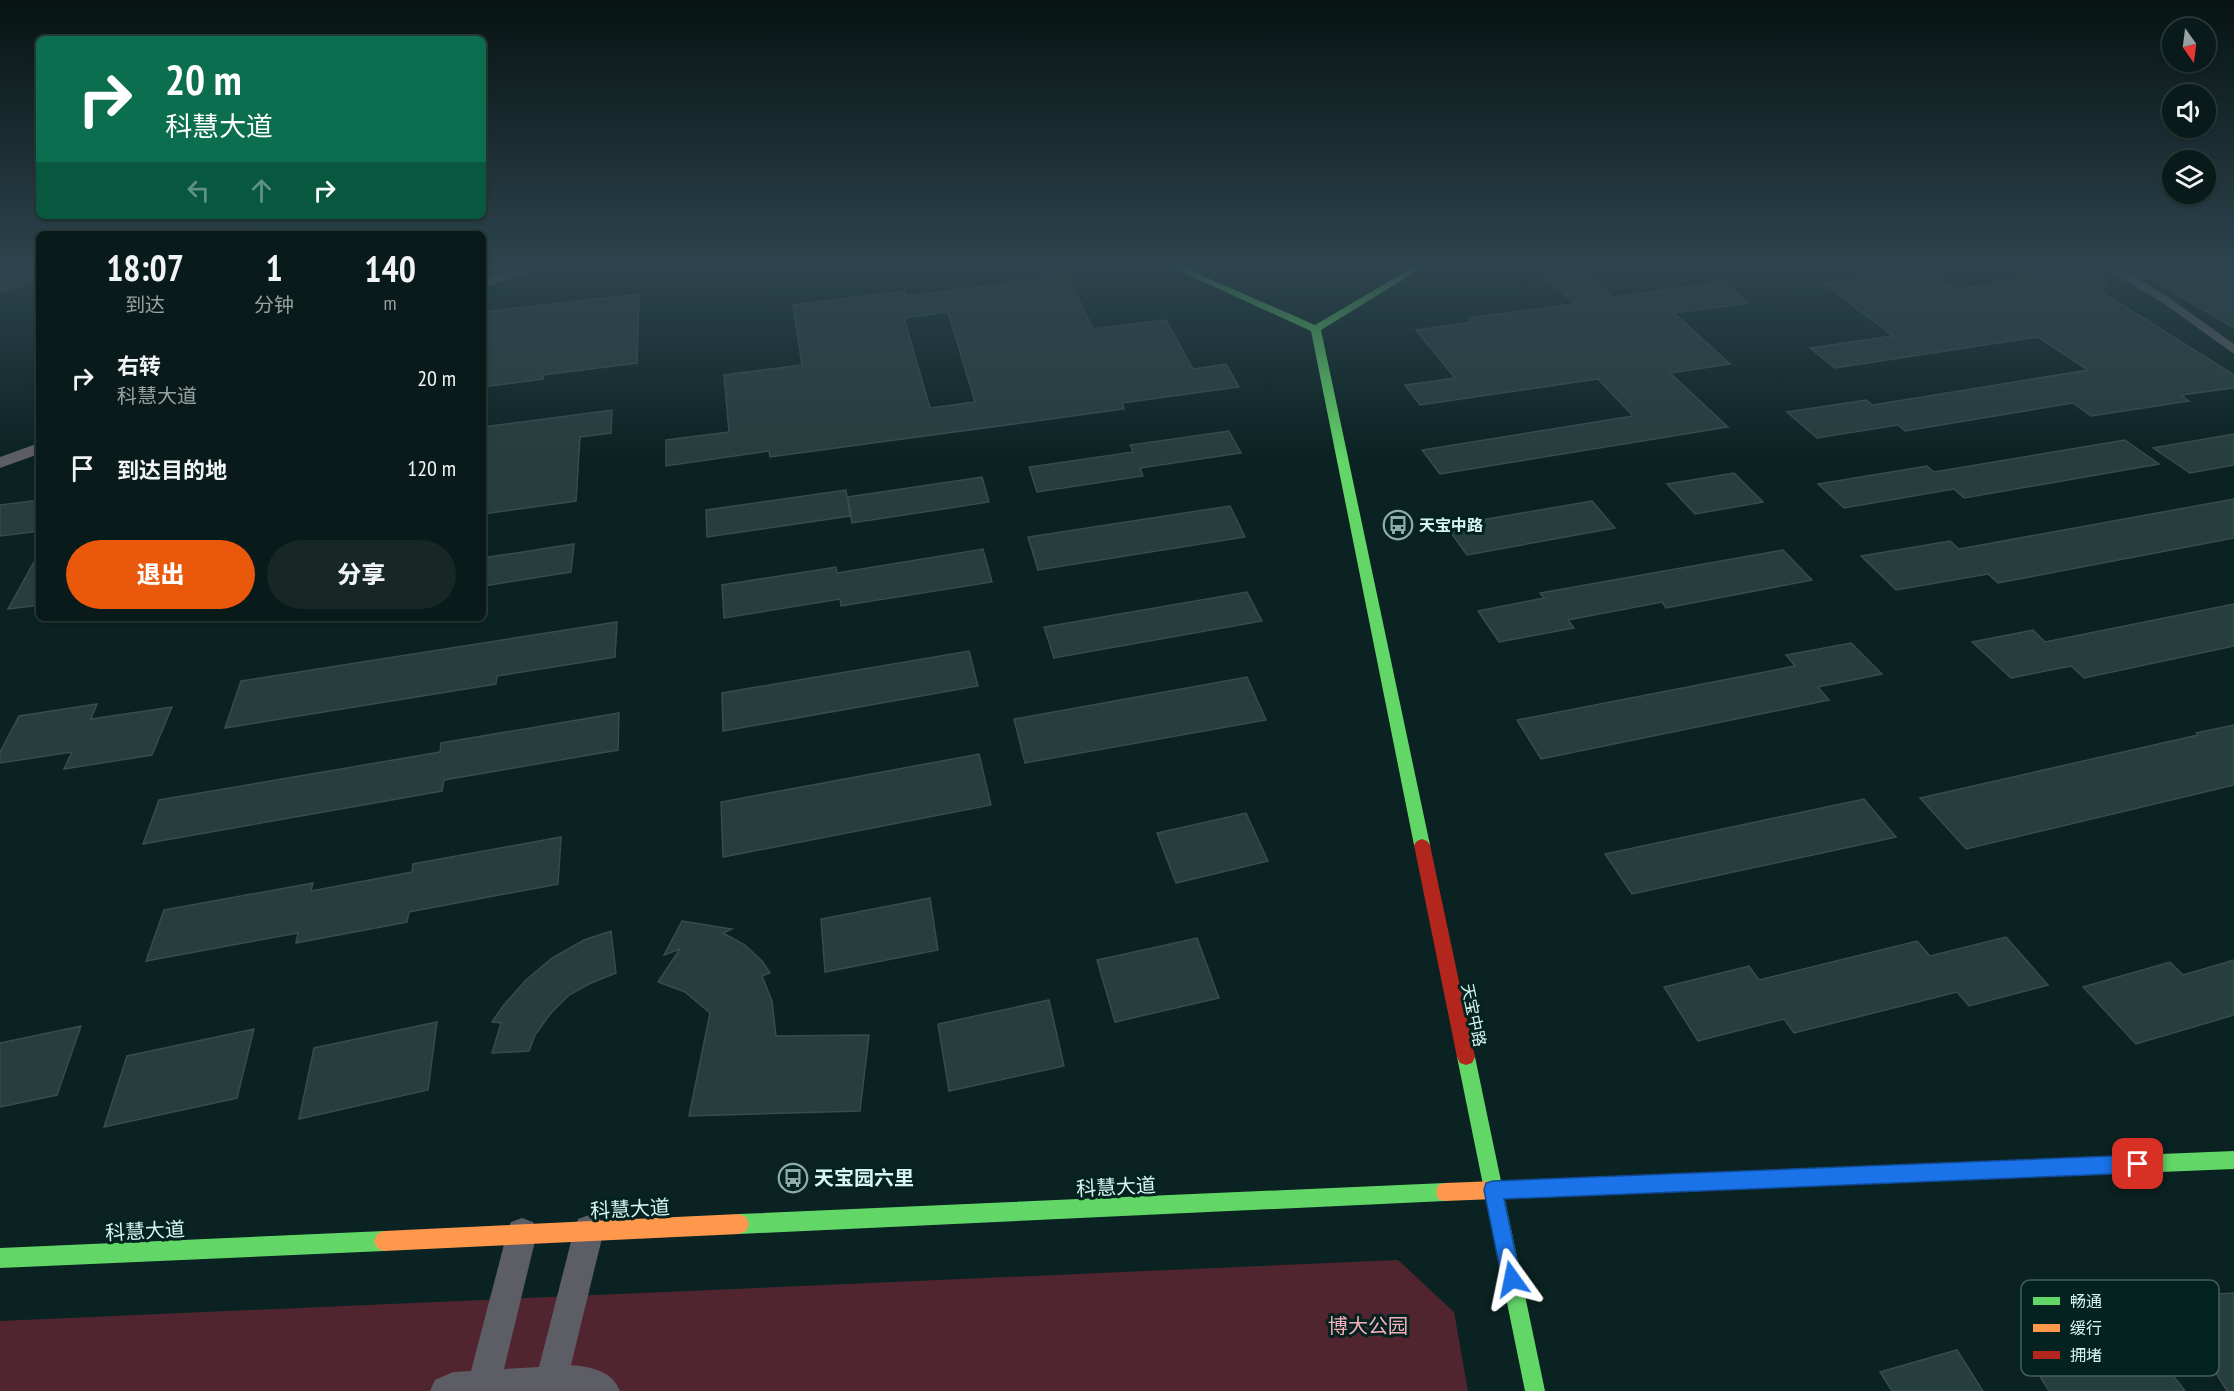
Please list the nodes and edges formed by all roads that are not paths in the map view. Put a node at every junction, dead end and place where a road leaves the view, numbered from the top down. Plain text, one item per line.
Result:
1 (1316, 331) edge
2 (2209, 331) edge
3 (2234, 349) edge
4 (36, 449) edge
5 (0, 463) edge
6 (2234, 1160) edge
7 (1493, 1190) junction
8 (589, 1230) junction
9 (522, 1233) junction
10 (0, 1257) edge
11 (551, 1382) junction
12 (483, 1387) junction
13 (446, 1391) edge
14 (604, 1391) edge
15 (1534, 1391) edge

1 - 7 street, 天宝中路
2 - 3 lane
4 - 5 street
6 - 7 street, 科慧大道
7 - 8 street, 科慧大道
7 - 15 street, 天宝中路
8 - 9 street, 科慧大道
8 - 11 street
9 - 10 street, 科慧大道
9 - 12 street
11 - 12 street
11 - 14 street
12 - 13 street

